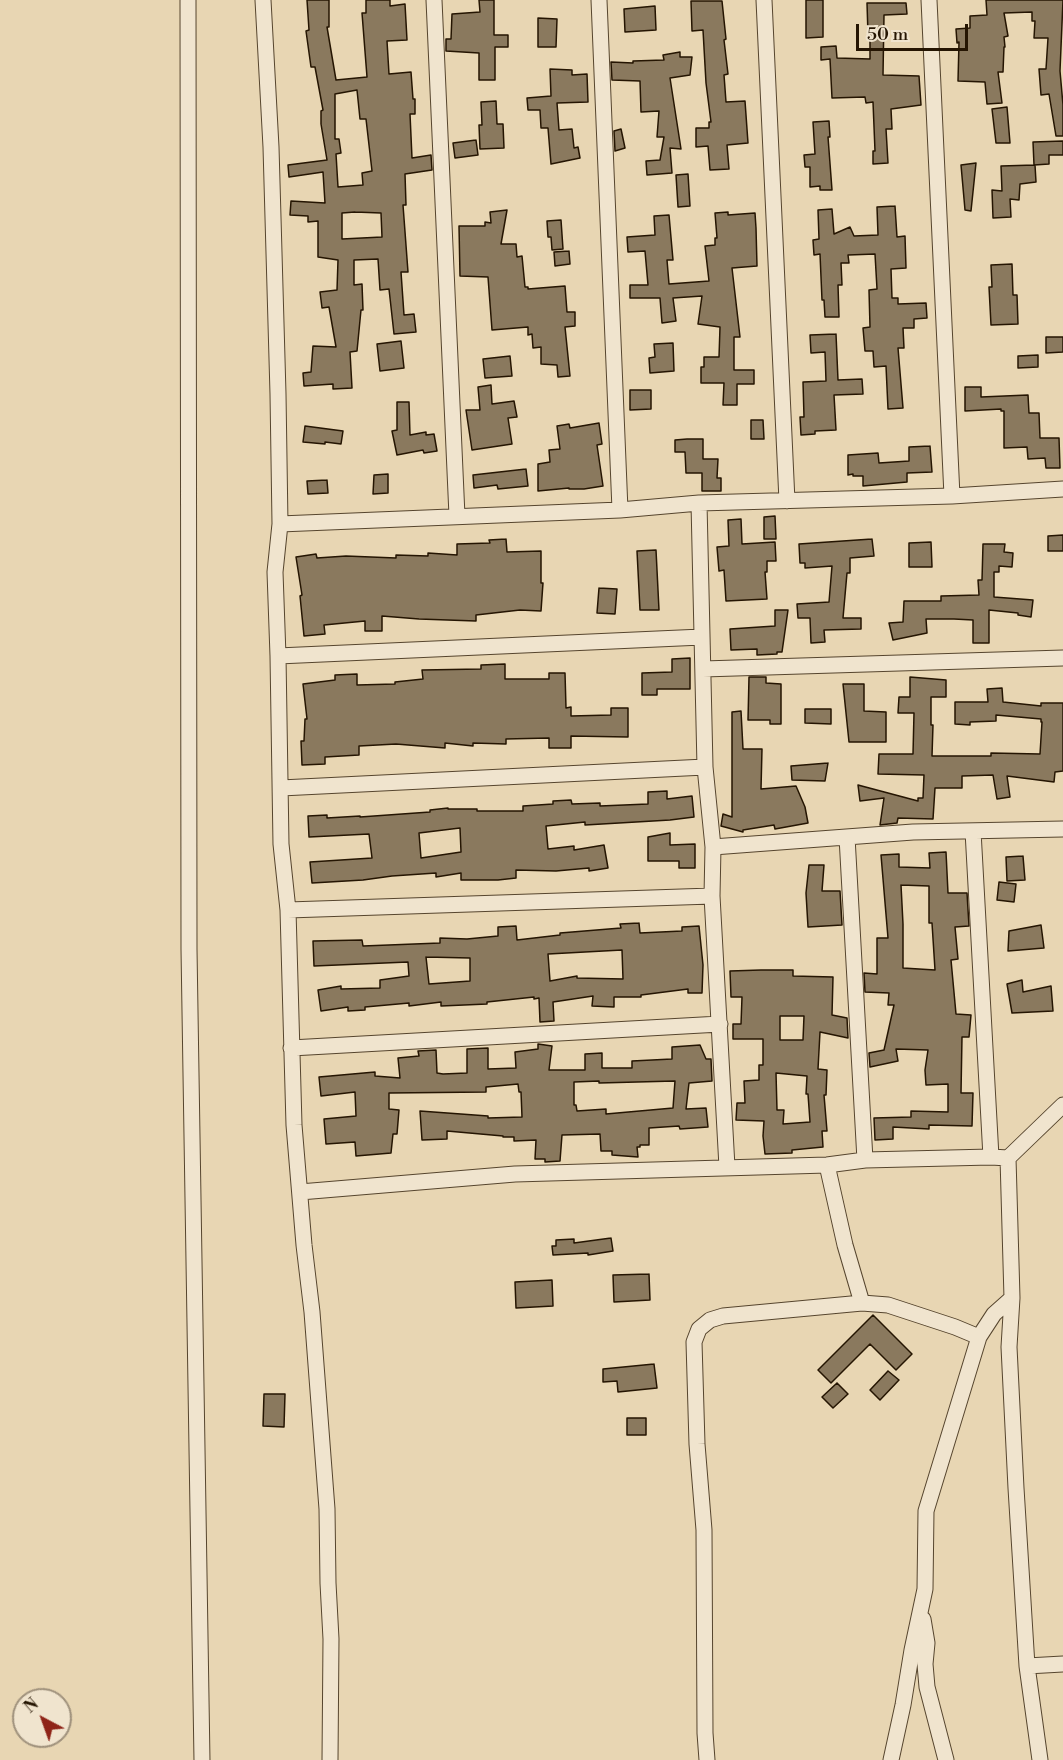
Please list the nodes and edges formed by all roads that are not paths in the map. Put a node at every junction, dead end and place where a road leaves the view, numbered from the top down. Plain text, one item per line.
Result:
1 (188, 0) edge
2 (263, 0) edge
3 (435, 0) edge
4 (599, 0) edge
5 (764, 0) edge
6 (929, 0) edge
7 (1063, 489) edge
8 (952, 496) junction
9 (787, 501) junction
10 (699, 503) junction
11 (620, 510) junction
12 (457, 516) junction
13 (280, 524) junction
14 (702, 637) junction
15 (278, 656) junction
16 (1063, 658) edge
17 (703, 669) junction
18 (705, 767) junction
19 (281, 788) junction
20 (1063, 829) edge
21 (973, 831) junction
22 (847, 837) junction
23 (713, 847) junction
24 (712, 896) junction
25 (288, 910) junction
26 (720, 1024) junction
27 (291, 1048) junction
28 (1063, 1105) edge
29 (992, 1157) junction
30 (1008, 1158) junction
31 (865, 1160) junction
32 (827, 1165) junction
33 (727, 1167) junction
34 (300, 1192) junction
35 (1012, 1298) junction
36 (862, 1303) junction
37 (979, 1337) junction
38 (921, 1610) junction
39 (1063, 1664) edge
40 (1028, 1666) junction
41 (202, 1760) edge
42 (330, 1760) edge
43 (707, 1760) edge
44 (891, 1760) edge
45 (946, 1760) edge
46 (1040, 1760) edge

1 - 41 street
2 - 13 street
3 - 12 street
4 - 11 street
5 - 9 street
6 - 8 street
7 - 8 street
8 - 9 street
9 - 10 street
10 - 11 street
10 - 14 street
11 - 12 street
12 - 13 street
13 - 15 street
14 - 15 street
14 - 17 street
15 - 19 street
16 - 17 street
17 - 18 street
18 - 19 street
18 - 23 street
19 - 25 street
20 - 21 street
21 - 22 street
21 - 29 street
22 - 23 street
22 - 31 street
23 - 24 street
24 - 25 street
24 - 26 street
25 - 27 street
26 - 27 street
26 - 33 street
27 - 34 street
28 - 30 street
29 - 30 street
29 - 31 street
30 - 35 street
31 - 32 street
32 - 33 street
32 - 36 street
33 - 34 street
34 - 42 street
35 - 37 street
35 - 40 street
36 - 37 street
36 - 43 street
37 - 38 street
38 - 44 street
38 - 45 street
39 - 40 street
40 - 46 street

